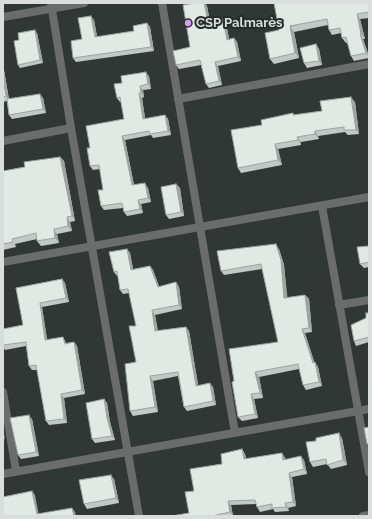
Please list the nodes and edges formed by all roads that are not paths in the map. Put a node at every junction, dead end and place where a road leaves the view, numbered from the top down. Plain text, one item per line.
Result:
1 (84, 3) edge
2 (162, 3) edge
3 (51, 6) edge
4 (3, 17) edge
5 (369, 64) edge
6 (178, 99) junction
7 (71, 128) junction
8 (3, 141) edge
9 (369, 197) edge
10 (322, 206) junction
11 (200, 228) junction
12 (92, 247) junction
13 (3, 262) edge
14 (369, 300) edge
15 (339, 305) junction
16 (3, 392) edge
17 (369, 409) edge
18 (358, 411) junction
19 (235, 432) junction
20 (127, 451) junction
21 (16, 471) junction
22 (369, 472) edge
23 (3, 474) edge
24 (369, 515) edge
25 (139, 516) edge
26 (363, 516) edge

1 - 3 street
2 - 6 street
3 - 4 street
3 - 7 street
5 - 6 street
6 - 11 street
7 - 8 street
7 - 12 street
9 - 10 street
10 - 11 street
10 - 15 street
11 - 12 street
11 - 19 street
12 - 13 street
12 - 20 street
14 - 15 street
15 - 18 street
16 - 21 street
17 - 18 street
18 - 19 street
18 - 22 street
19 - 20 street
20 - 21 street
20 - 25 street
21 - 23 street
24 - 26 street

